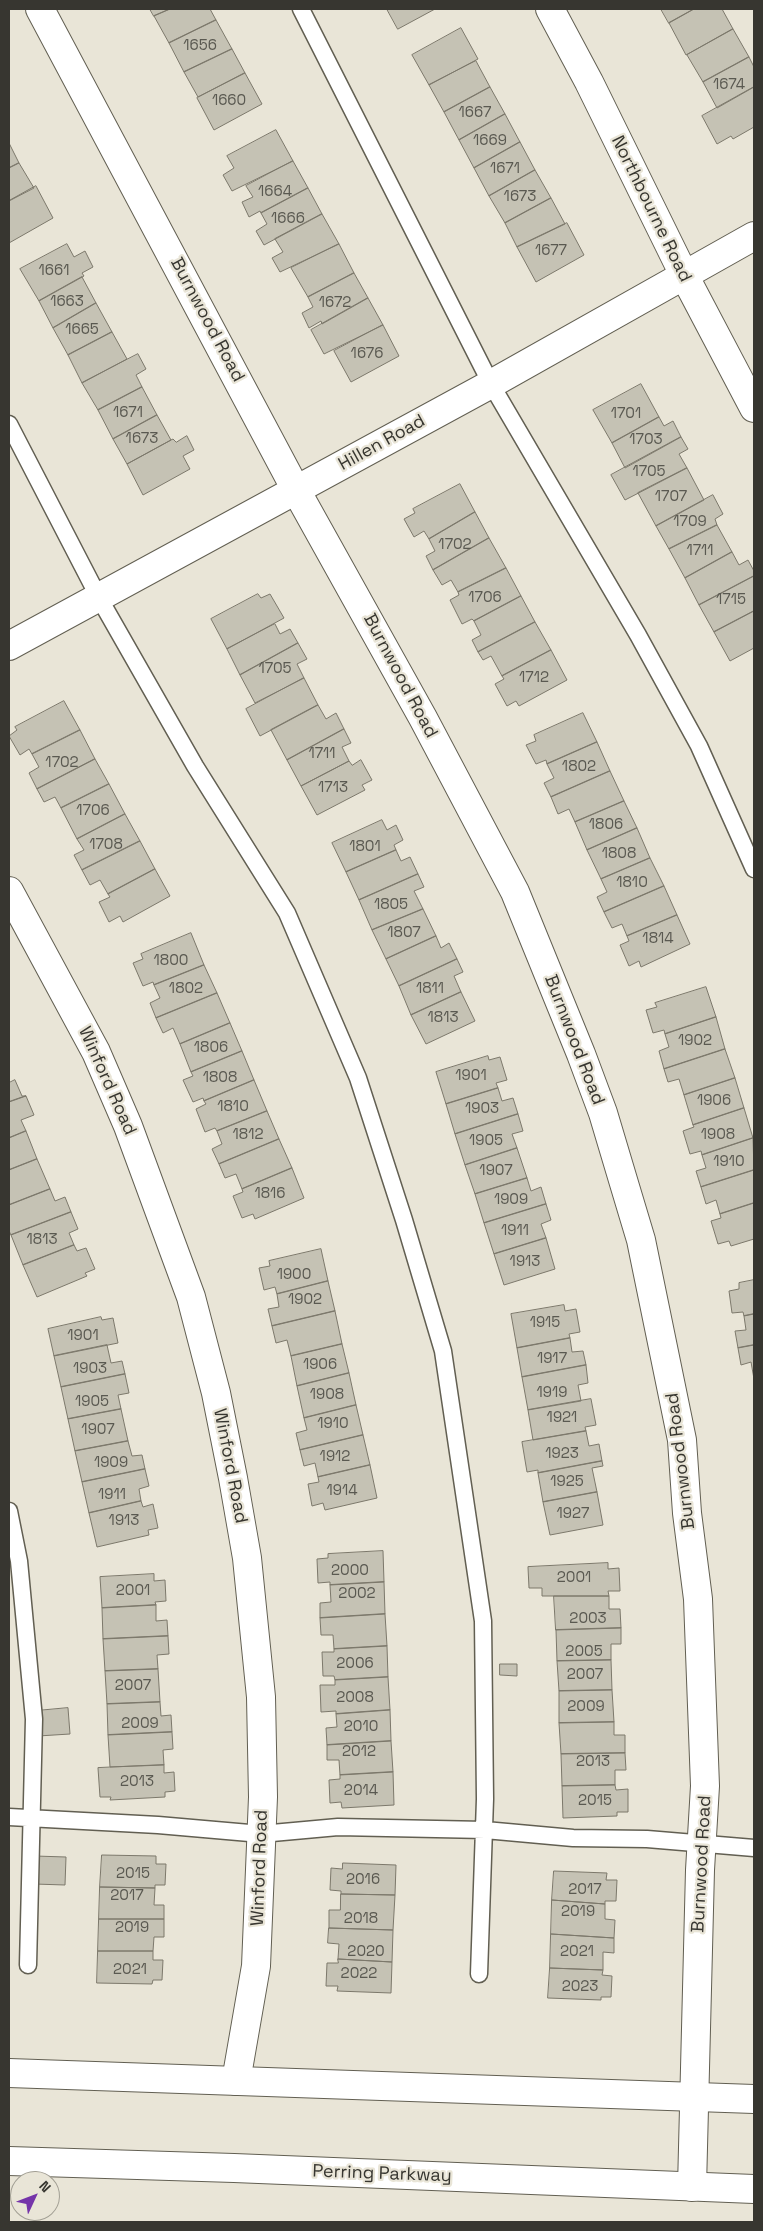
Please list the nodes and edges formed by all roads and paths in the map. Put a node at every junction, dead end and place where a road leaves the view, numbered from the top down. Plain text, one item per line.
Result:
1 (40, 9) edge
2 (301, 9) edge
3 (550, 9) edge
4 (754, 236) edge
5 (684, 275) junction
6 (491, 384) junction
7 (754, 408) edge
8 (9, 424) edge
9 (296, 490) junction
10 (98, 596) junction
11 (9, 646) edge
12 (754, 869) edge
13 (9, 891) edge
14 (9, 1511) edge
15 (9, 1816) edge
16 (31, 1817) junction
17 (485, 1830) junction
18 (261, 1834) junction
19 (702, 1846) junction
20 (754, 1848) edge
21 (28, 1965) dead end
22 (479, 1974) dead end
23 (9, 2073) edge
24 (236, 2081) junction
25 (694, 2098) junction
26 (754, 2099) edge
27 (9, 2161) edge
28 (692, 2187) junction
29 (754, 2189) edge

1 - 9 street, Burnwood Road
2 - 6 lane
3 - 5 street, Northbourne Road
4 - 5 street, Hillen Road
5 - 6 street, Hillen Road
5 - 7 street, Northbourne Road
6 - 9 street, Hillen Road
6 - 12 lane
8 - 10 lane
9 - 10 street, Hillen Road
9 - 19 street, Burnwood Road
10 - 11 street, Hillen Road
10 - 17 lane
13 - 18 street, Winford Road
14 - 16 lane
15 - 16 lane
16 - 18 lane
16 - 21 lane
17 - 18 lane
17 - 19 lane
17 - 22 lane
18 - 24 street, Winford Road
19 - 20 lane
19 - 25 street, Burnwood Road
23 - 24 street
24 - 25 street
25 - 26 street
25 - 28 street, Burnwood Road
27 - 28 street, Perring Parkway
28 - 29 street, Perring Parkway

